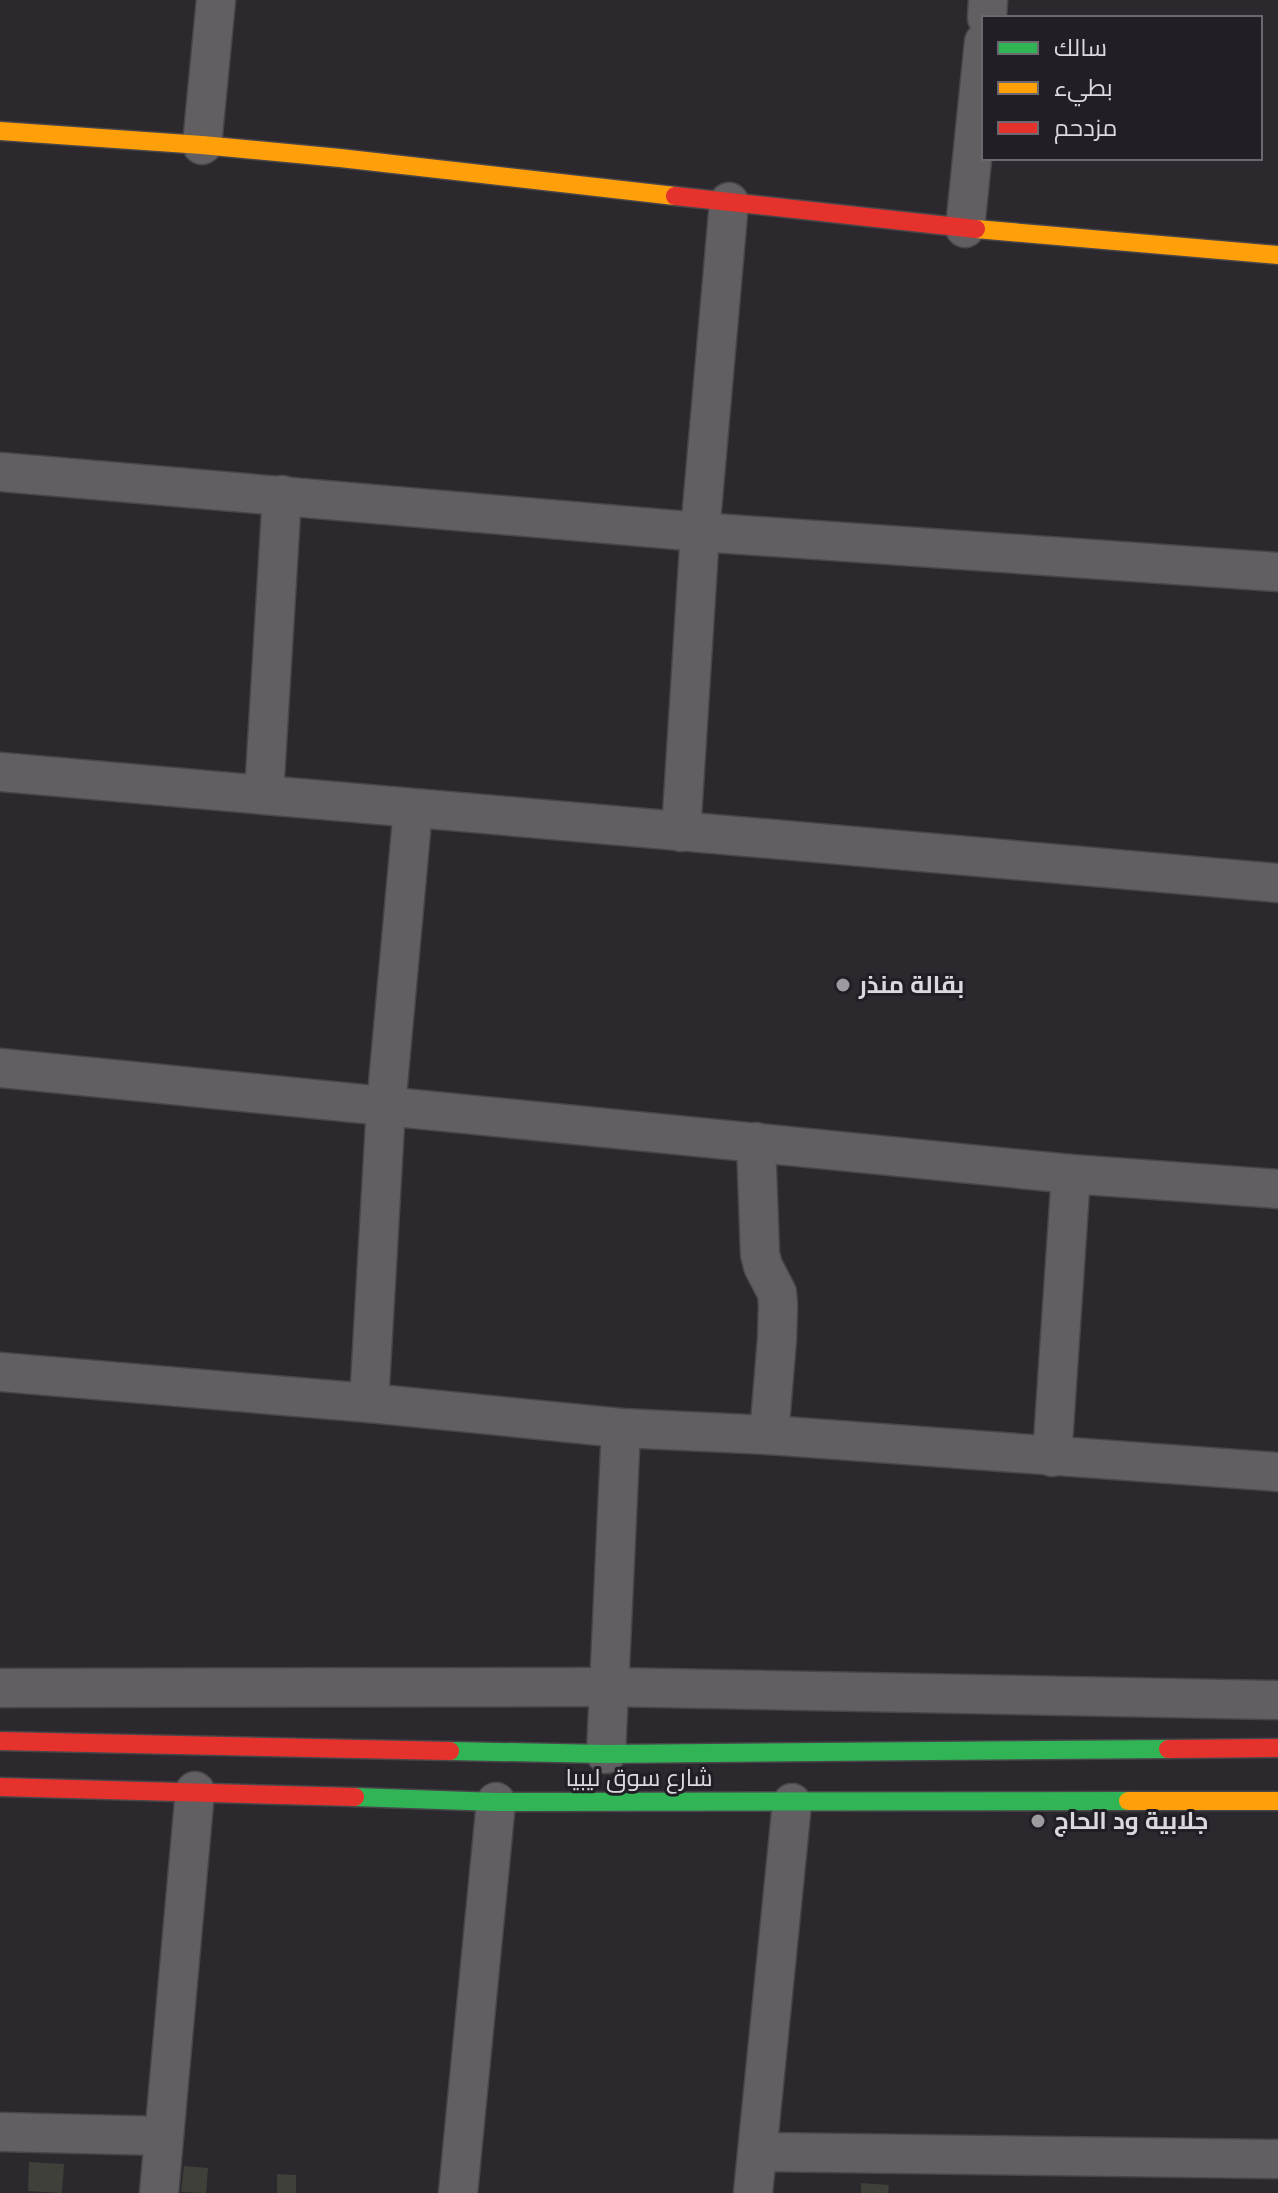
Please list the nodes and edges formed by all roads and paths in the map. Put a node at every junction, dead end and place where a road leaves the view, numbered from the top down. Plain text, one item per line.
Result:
1 (216, 0) edge
2 (982, 62) edge
3 (0, 131) edge
4 (202, 145) junction
5 (729, 202) junction
6 (965, 228) junction
7 (1278, 255) edge
8 (0, 472) edge
9 (282, 495) junction
10 (700, 532) junction
11 (1278, 572) edge
12 (0, 772) edge
13 (264, 794) junction
14 (413, 809) junction
15 (681, 832) junction
16 (1278, 883) edge
17 (0, 1068) edge
18 (386, 1106) junction
19 (756, 1142) junction
20 (1071, 1174) junction
21 (1278, 1189) edge
22 (0, 1372) edge
23 (369, 1403) junction
24 (621, 1428) junction
25 (769, 1435) junction
26 (1052, 1457) junction
27 (1278, 1472) edge
28 (609, 1687) junction
29 (0, 1688) edge
30 (1278, 1700) edge
31 (0, 1741) edge
32 (1278, 1748) edge
33 (606, 1754) junction
34 (0, 1787) edge
35 (195, 1791) junction
36 (1278, 1801) edge
37 (496, 1802) junction
38 (792, 1803) junction
39 (0, 2132) edge
40 (164, 2136) junction
41 (758, 2152) junction
42 (1278, 2159) edge
43 (159, 2193) edge
44 (458, 2193) edge
45 (753, 2193) edge

1 - 4 street
2 - 6 street
3 - 4 main road
4 - 5 main road
5 - 6 main road
5 - 10 street
6 - 7 main road
8 - 9 street
9 - 10 street
9 - 13 street
10 - 11 street
10 - 15 street
12 - 13 street
13 - 14 street
14 - 15 street
14 - 18 street
15 - 16 street
17 - 18 street
18 - 19 street
18 - 23 street
19 - 20 street
19 - 25 street
20 - 21 street
20 - 26 street
22 - 23 street
23 - 24 street
24 - 25 street
24 - 28 street
25 - 26 street
26 - 27 street
28 - 29 street
28 - 30 street
28 - 33 street
31 - 33 main road, شارع سوق ليبيا
32 - 33 main road, شارع سوق ليبيا
34 - 35 main road, شارع سوق ليبيا
35 - 37 main road, شارع سوق ليبيا
35 - 40 street
36 - 38 main road, شارع سوق ليبيا
37 - 38 main road, شارع سوق ليبيا
37 - 44 street
38 - 41 street
39 - 40 street
40 - 43 street
41 - 42 street
41 - 45 street

